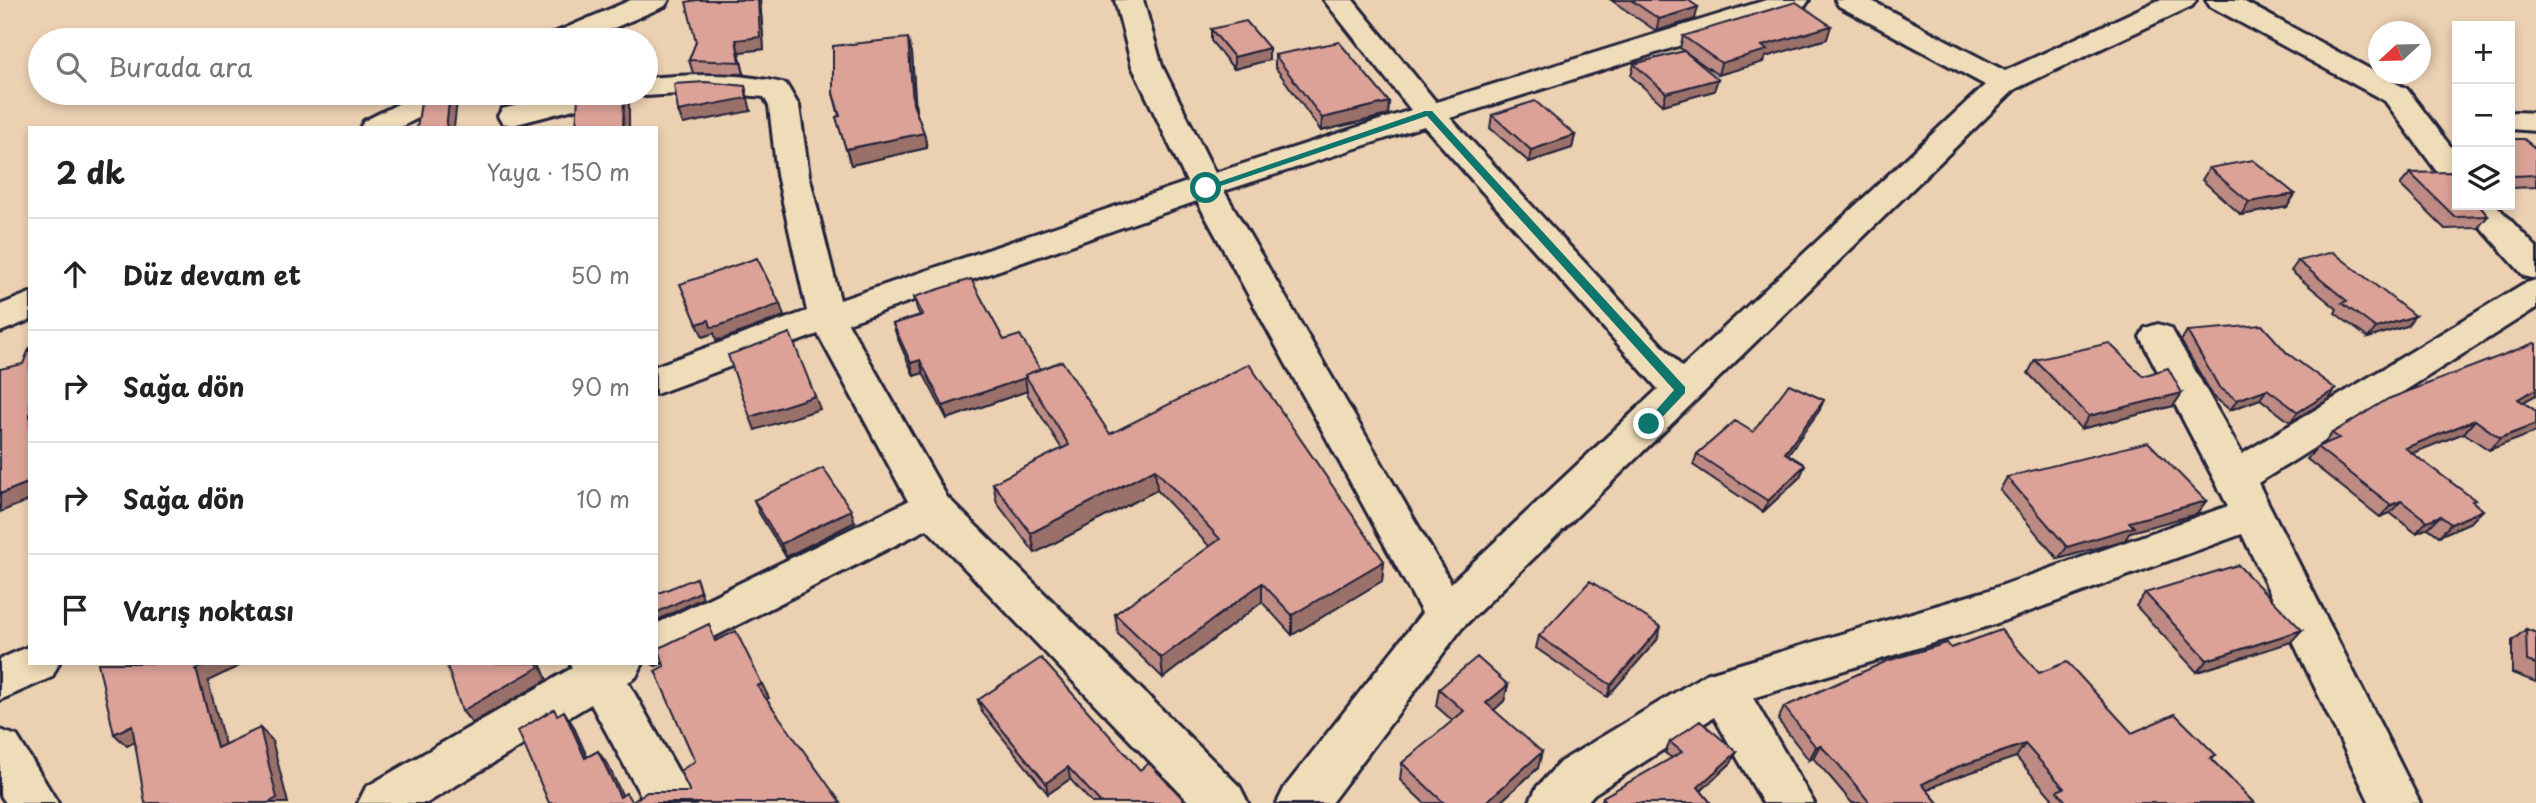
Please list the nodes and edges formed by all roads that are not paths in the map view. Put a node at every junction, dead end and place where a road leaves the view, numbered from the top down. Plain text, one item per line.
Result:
1 (655, 0) edge
2 (1129, 0) edge
3 (1338, 0) edge
4 (1795, 0) edge
5 (1849, 0) edge
6 (2182, 0) edge
7 (2220, 0) edge
8 (590, 28) edge
9 (2004, 83) junction
10 (658, 86) edge
11 (420, 105) edge
12 (544, 105) edge
13 (510, 112) edge
14 (1429, 113) junction
15 (379, 126) edge
16 (2452, 170) edge
17 (1206, 188) junction
18 (2483, 210) edge
19 (2536, 268) edge
20 (2536, 292) edge
21 (28, 305) edge
22 (826, 316) junction
23 (0, 320) edge
24 (2158, 337) dead end
25 (658, 380) edge
26 (1681, 390) junction
27 (2243, 496) junction
28 (932, 508) junction
29 (1446, 615) junction
30 (658, 644) edge
31 (32, 665) edge
32 (604, 667) edge
33 (0, 680) edge
34 (1722, 688) junction
35 (0, 751) edge
36 (33, 803) edge
37 (383, 803) edge
38 (671, 803) edge
39 (1223, 803) edge
40 (1302, 803) edge
41 (1554, 803) edge
42 (1790, 803) edge
43 (2395, 803) edge

1 - 8 street
2 - 17 street
3 - 14 street
4 - 14 street
5 - 9 street
6 - 9 street
7 - 16 street
9 - 26 street
10 - 22 street
11 - 15 street
12 - 13 street
14 - 17 street
14 - 26 street
17 - 22 street
17 - 29 street
18 - 19 street
20 - 27 street
21 - 23 street
22 - 25 street
22 - 28 street
24 - 27 street
26 - 29 street
27 - 34 street
27 - 43 street
28 - 30 street
28 - 39 street
29 - 40 street
31 - 33 street
32 - 37 street
32 - 38 street
34 - 41 street
34 - 42 street
35 - 36 street

